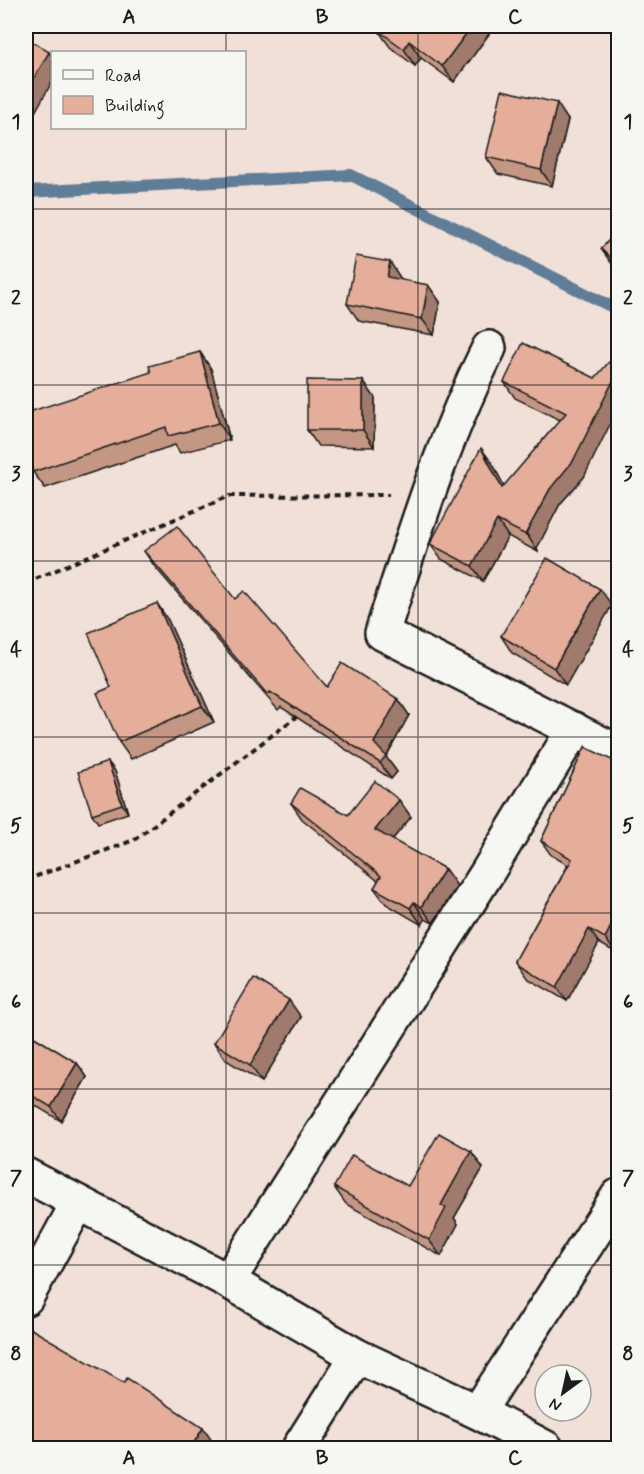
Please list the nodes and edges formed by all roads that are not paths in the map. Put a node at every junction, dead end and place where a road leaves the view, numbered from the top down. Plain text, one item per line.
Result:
1 (489, 348) dead end
2 (574, 729) junction
3 (618, 752) edge
4 (26, 1175) edge
5 (618, 1196) edge
6 (78, 1203) junction
7 (228, 1281) junction
8 (26, 1298) edge
9 (357, 1356) junction
10 (478, 1412) junction
11 (299, 1449) edge
12 (546, 1449) edge

1 - 2 street
2 - 3 street
2 - 7 street
4 - 6 street
5 - 10 street
6 - 7 street
6 - 8 street
7 - 9 street
9 - 10 street
9 - 11 street
10 - 12 street

